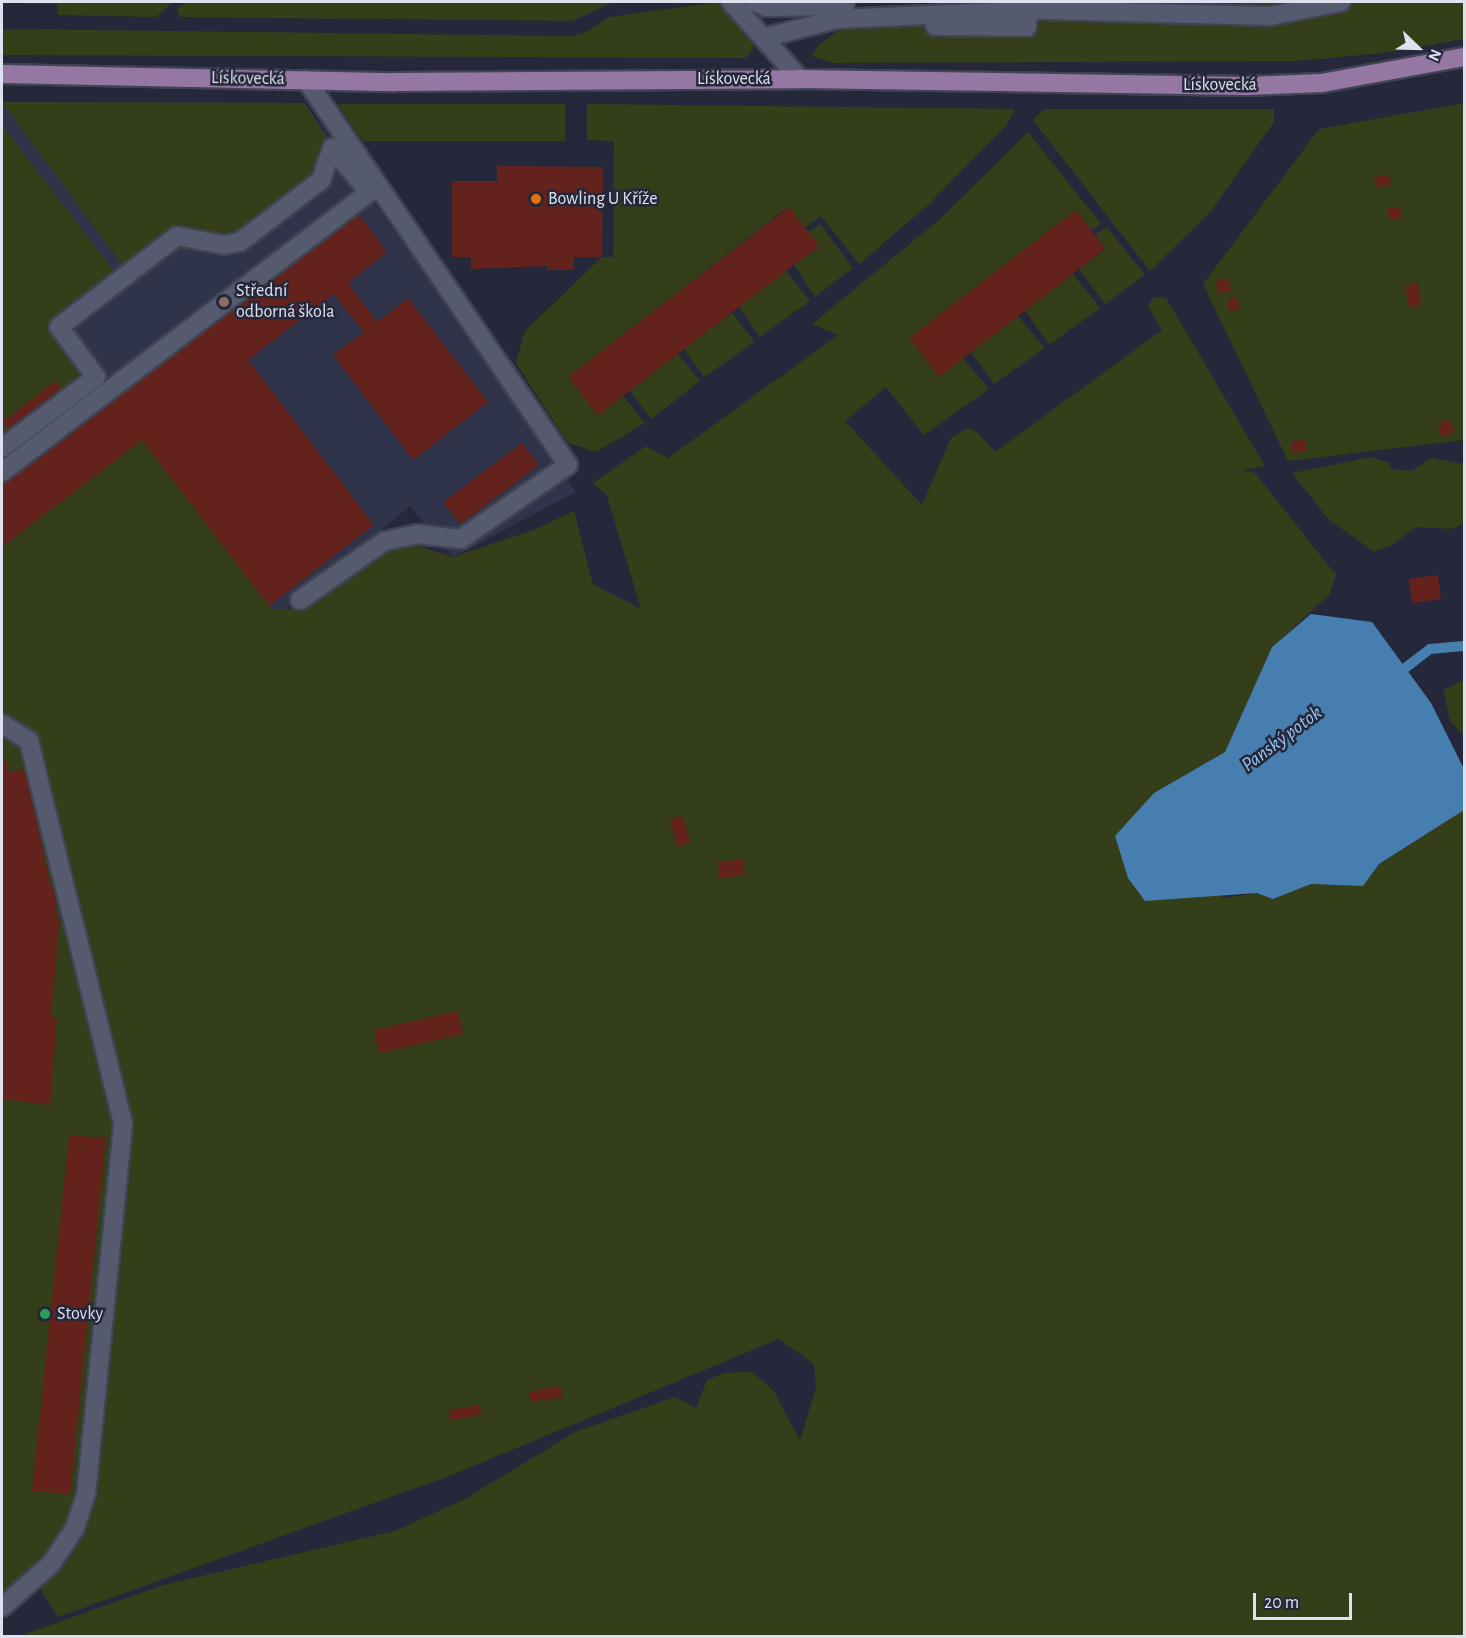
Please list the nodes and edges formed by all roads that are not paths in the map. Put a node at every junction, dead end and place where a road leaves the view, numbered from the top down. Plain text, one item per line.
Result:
1 (731, 2) edge
2 (754, 2) edge
3 (1341, 2) edge
4 (1028, 6) edge
5 (845, 9) edge
6 (766, 37) junction
7 (1464, 57) edge
8 (2, 74) edge
9 (800, 79) junction
10 (306, 80) junction
11 (2, 448) edge
12 (2, 472) edge
13 (300, 600) dead end
14 (2, 724) edge
15 (2, 1607) edge

1 - 6 lane
2 - 5 lane
3 - 4 lane
4 - 5 lane
5 - 6 lane
6 - 9 lane
7 - 9 main road, Lískovecká
8 - 10 main road, Lískovecká
9 - 10 main road, Lískovecká
10 - 13 lane
11 - 12 lane
14 - 15 lane

